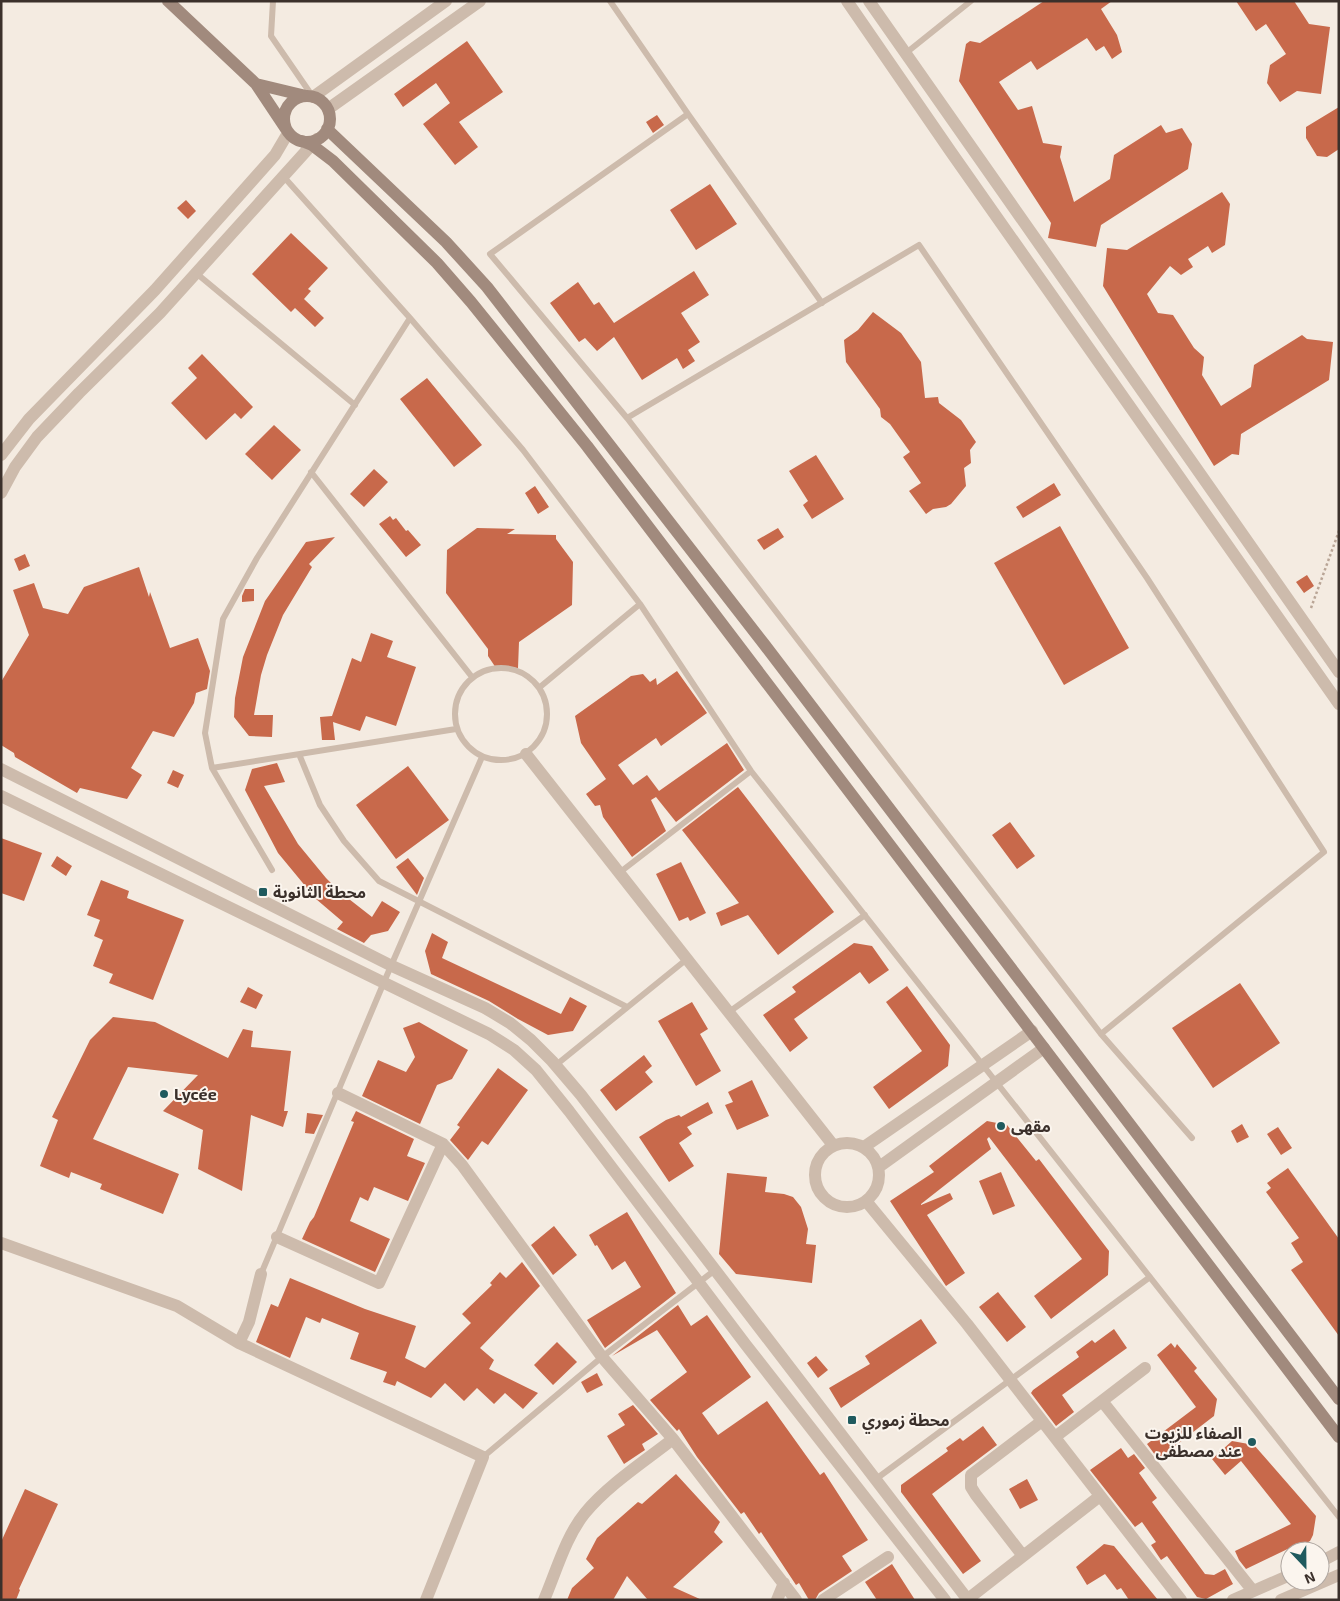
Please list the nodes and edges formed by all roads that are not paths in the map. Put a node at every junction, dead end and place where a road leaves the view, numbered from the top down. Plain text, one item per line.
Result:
1 (168, 1) edge
2 (273, 1) edge
3 (446, 1) edge
4 (480, 1) edge
5 (610, 1) edge
6 (847, 1) edge
7 (869, 1) edge
8 (971, 1) edge
9 (906, 54) junction
10 (256, 84) junction
11 (310, 96) junction
12 (328, 109) junction
13 (688, 114) junction
14 (327, 128) junction
15 (287, 131) junction
16 (310, 142) junction
17 (283, 176) junction
18 (196, 273) junction
19 (822, 303) junction
20 (410, 318) junction
21 (355, 405) junction
22 (627, 418) junction
23 (1, 455) edge
24 (311, 472) junction
25 (1, 493) edge
26 (640, 604) junction
27 (1339, 672) edge
28 (472, 677) junction
29 (540, 687) junction
30 (1339, 704) edge
31 (456, 729) junction
32 (299, 754) junction
33 (526, 754) junction
34 (482, 757) junction
35 (212, 768) junction
36 (1, 769) edge
37 (751, 771) junction
38 (1, 796) edge
39 (272, 870) dead end
40 (619, 873) junction
41 (419, 901) junction
42 (865, 915) junction
43 (687, 959) junction
44 (392, 966) junction
45 (384, 982) junction
46 (627, 1007) junction
47 (729, 1012) junction
48 (1032, 1032) junction
49 (1101, 1034) junction
50 (1044, 1048) junction
51 (556, 1065) junction
52 (983, 1065) junction
53 (997, 1082) junction
54 (338, 1092) junction
55 (1192, 1138) dead end
56 (443, 1144) junction
57 (834, 1146) junction
58 (864, 1147) junction
59 (878, 1167) junction
60 (866, 1201) junction
61 (277, 1237) junction
62 (1, 1243) edge
63 (715, 1270) junction
64 (261, 1274) joint
65 (1150, 1277) junction
66 (699, 1283) junction
67 (239, 1343) junction
68 (602, 1357) junction
69 (1145, 1368) dead end
70 (1010, 1380) junction
71 (1339, 1398) edge
72 (1102, 1401) junction
73 (1042, 1421) junction
74 (1339, 1437) edge
75 (1055, 1438) junction
76 (674, 1439) junction
77 (483, 1457) junction
78 (876, 1479) junction
79 (1100, 1496) junction
80 (1339, 1517) edge
81 (1023, 1556) junction
82 (888, 1557) dead end
83 (1339, 1575) edge
84 (1280, 1579) edge
85 (784, 1583) junction
86 (1253, 1591) junction
87 (426, 1600) edge
88 (544, 1600) edge
89 (777, 1600) edge
90 (796, 1600) edge
91 (823, 1600) edge
92 (945, 1600) edge
93 (968, 1600) edge
94 (1181, 1600) edge
95 (1233, 1600) edge
96 (1281, 1600) edge

1 - 10 main road
2 - 11 lane
3 - 11 street
4 - 12 street
5 - 13 lane
6 - 30 street
7 - 9 street
8 - 9 lane
9 - 27 street
10 - 11 main road
10 - 15 main road
11 - 12 main road
11 - 15 main road
12 - 14 main road
13 - 19 lane
13 - 22 lane
14 - 16 main road
14 - 71 main road
15 - 16 main road
15 - 23 street
16 - 17 street
16 - 48 main road
17 - 18 street
17 - 20 lane
18 - 21 lane
18 - 25 street
19 - 22 lane
19 - 49 lane
20 - 21 lane
20 - 26 lane
21 - 24 lane
22 - 49 lane
24 - 28 lane
24 - 35 lane
26 - 29 lane
26 - 37 lane
28 - 29 lane
28 - 31 lane
29 - 33 lane
31 - 32 lane
31 - 34 lane
32 - 35 lane
32 - 41 lane
33 - 34 lane
33 - 40 street
34 - 41 lane
35 - 39 lane
36 - 44 street
37 - 40 lane
37 - 42 lane
38 - 45 street
40 - 43 street
41 - 44 lane
41 - 46 lane
42 - 47 lane
42 - 52 lane
43 - 46 lane
43 - 47 street
44 - 45 lane
44 - 51 street
45 - 54 lane
45 - 66 street
46 - 51 lane
47 - 57 street
48 - 50 main road
48 - 52 street
49 - 55 lane
50 - 53 street
50 - 74 main road
51 - 63 street
52 - 53 lane
52 - 58 street
53 - 59 street
53 - 65 lane
54 - 56 street
54 - 61 lane
56 - 61 street
56 - 68 street
57 - 58 street
57 - 60 street
58 - 59 street
59 - 60 street
60 - 70 street
61 - 64 lane
62 - 67 street
63 - 66 lane
63 - 78 street
64 - 67 street
65 - 70 lane
65 - 80 lane
66 - 68 lane
66 - 92 street
67 - 77 street
68 - 76 street
68 - 77 lane
69 - 72 street
70 - 73 street
70 - 78 lane
72 - 75 street
72 - 86 street
73 - 75 street
73 - 81 street
75 - 79 street
76 - 85 street
76 - 88 street
77 - 87 street
78 - 93 street
79 - 81 street
79 - 94 street
81 - 93 street
82 - 91 street
83 - 96 street
84 - 86 street
85 - 89 street
85 - 90 street
86 - 95 street

